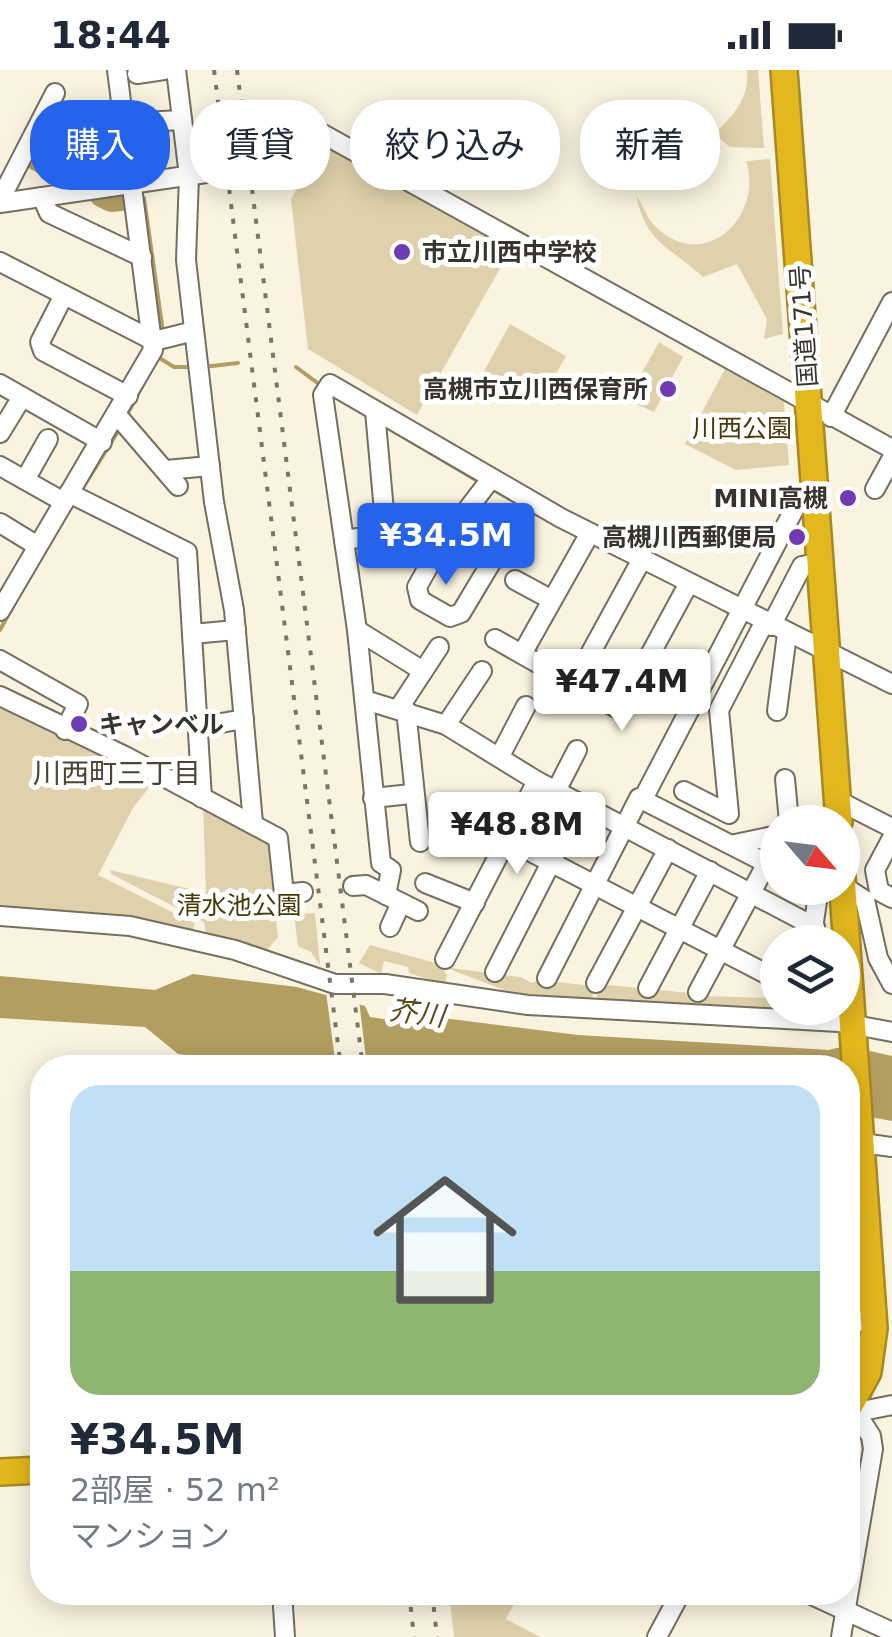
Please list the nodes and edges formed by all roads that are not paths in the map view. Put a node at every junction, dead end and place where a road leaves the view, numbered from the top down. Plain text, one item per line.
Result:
1 (118, 70) edge
2 (164, 70) edge
3 (176, 70) edge
4 (784, 70) edge
5 (138, 74) dead end
6 (55, 93) dead end
7 (51, 100) edge
8 (121, 100) edge
9 (182, 120) junction
10 (170, 121) edge
11 (330, 138) edge
12 (30, 142) edge
13 (189, 176) junction
14 (170, 179) edge
15 (91, 190) edge
16 (132, 190) edge
17 (42, 196) junction
18 (0, 201) edge
19 (142, 257) junction
20 (0, 262) edge
21 (64, 295) junction
22 (892, 302) edge
23 (194, 330) junction
24 (154, 342) junction
25 (0, 384) edge
26 (22, 396) junction
27 (128, 396) junction
28 (375, 411) junction
29 (820, 412) junction
30 (117, 415) junction
31 (0, 433) edge
32 (48, 439) dead end
33 (102, 442) junction
34 (892, 449) edge
35 (892, 458) edge
36 (0, 466) edge
37 (210, 466) junction
38 (166, 470) junction
39 (25, 480) junction
40 (490, 480) junction
41 (178, 486) dead end
42 (876, 489) dead end
43 (72, 497) junction
44 (815, 498) junction
45 (528, 500) junction
46 (0, 523) edge
47 (590, 533) junction
48 (344, 540) junction
49 (36, 545) junction
50 (187, 552) junction
51 (224, 552) junction
52 (642, 559) junction
53 (820, 562) junction
54 (514, 580) dead end
55 (6, 586) edge
56 (687, 587) junction
57 (552, 600) junction
58 (741, 610) junction
59 (0, 612) edge
60 (774, 627) junction
61 (236, 630) junction
62 (356, 630) junction
63 (192, 634) junction
64 (496, 639) dead end
65 (439, 647) dead end
66 (522, 654) junction
67 (827, 654) junction
68 (0, 660) edge
69 (423, 671) junction
70 (482, 671) dead end
71 (892, 684) edge
72 (573, 685) junction
73 (0, 696) edge
74 (365, 700) junction
75 (526, 706) dead end
76 (402, 709) junction
77 (777, 711) dead end
78 (244, 719) junction
79 (446, 725) junction
80 (198, 727) junction
81 (65, 730) junction
82 (578, 750) dead end
83 (500, 754) junction
84 (786, 779) dead end
85 (537, 780) junction
86 (556, 790) junction
87 (684, 791) dead end
88 (411, 794) junction
89 (644, 797) junction
90 (202, 798) junction
91 (374, 798) junction
92 (581, 804) junction
93 (788, 805) edge
94 (838, 805) edge
95 (458, 818) dead end
96 (860, 818) edge
97 (253, 823) junction
98 (624, 826) junction
99 (892, 828) edge
100 (892, 838) edge
101 (507, 839) junction
102 (760, 839) edge
103 (420, 842) dead end
104 (734, 844) junction
105 (668, 849) junction
106 (760, 859) edge
107 (552, 862) junction
108 (710, 871) junction
109 (760, 878) edge
110 (425, 883) dead end
111 (594, 884) junction
112 (354, 886) dead end
113 (304, 892) dead end
114 (751, 893) junction
115 (892, 898) edge
116 (860, 899) edge
117 (402, 903) junction
118 (475, 903) junction
119 (828, 905) edge
120 (637, 907) junction
121 (0, 916) edge
122 (798, 925) edge
123 (390, 928) dead end
124 (679, 928) junction
125 (720, 950) junction
126 (446, 959) dead end
127 (760, 971) edge
128 (494, 972) dead end
129 (547, 978) dead end
130 (596, 983) dead end
131 (892, 984) edge
132 (648, 988) dead end
133 (698, 992) dead end
134 (854, 1028) junction
135 (892, 1032) edge
136 (856, 1055) edge
137 (860, 1110) edge
138 (862, 1138) junction
139 (892, 1147) edge
140 (860, 1320) edge
141 (874, 1328) junction
142 (860, 1390) edge
143 (892, 1406) edge
144 (860, 1408) edge
145 (860, 1420) edge
146 (882, 1449) edge
147 (30, 1471) edge
148 (0, 1472) edge
149 (860, 1547) edge
150 (283, 1605) edge
151 (674, 1605) edge
152 (835, 1605) edge
153 (847, 1605) edge
154 (846, 1610) junction
155 (892, 1632) edge
156 (285, 1637) edge
157 (657, 1637) edge
158 (841, 1637) edge

1 - 8 street
2 - 5 street
3 - 9 street
4 - 29 highway, 国道171号
6 - 7 street
9 - 10 street
9 - 13 street
11 - 29 street
12 - 18 street
13 - 14 street
13 - 23 street
15 - 17 street
16 - 19 street
17 - 18 street
17 - 19 street
19 - 24 street
20 - 21 street
21 - 24 street
21 - 27 street
22 - 29 street
23 - 24 street
23 - 37 street
24 - 27 street
25 - 26 street
26 - 31 street
26 - 33 street
27 - 30 street
28 - 40 street
28 - 48 street
28 - 48 street
29 - 34 street
29 - 44 highway, 国道171号
30 - 33 street
30 - 38 street
32 - 39 street
33 - 43 street
35 - 42 street
36 - 39 street
37 - 38 street
37 - 51 street
38 - 41 street
39 - 43 street
40 - 45 street
40 - 45 street
43 - 49 street
43 - 50 street
44 - 53 highway, 国道171号
44 - 58 street
45 - 47 street
46 - 49 street
47 - 52 street
47 - 57 street
48 - 62 street
49 - 55 street
50 - 51 street
50 - 63 street
51 - 61 street
52 - 56 street
52 - 72 street
53 - 60 street
53 - 67 highway, 国道171号
54 - 57 street
55 - 59 street
56 - 58 street
56 - 72 street
57 - 66 street
58 - 60 street
58 - 89 street
60 - 67 street
60 - 77 street
60 - 87 street
61 - 63 street
61 - 78 street
62 - 69 street
62 - 74 street
63 - 80 street
64 - 66 street
65 - 69 street
66 - 72 street
67 - 71 street
67 - 94 highway, 国道171号
68 - 81 street
69 - 76 street
70 - 79 street
73 - 81 street
74 - 76 street
74 - 91 street
75 - 83 street
76 - 79 street
76 - 88 street
78 - 80 street
78 - 97 street
79 - 83 street
80 - 90 street
81 - 90 street
82 - 86 street
83 - 85 street
84 - 93 street
85 - 86 street
85 - 101 street
86 - 92 street
88 - 91 street
88 - 103 street
89 - 98 street
89 - 104 street
90 - 97 street
91 - 117 street
92 - 98 street
92 - 107 street
95 - 101 street
96 - 99 street
97 - 113 street
98 - 105 street
98 - 111 street
100 - 115 street
101 - 107 street
101 - 118 street
102 - 104 street
104 - 106 street
105 - 108 street
105 - 120 street
107 - 111 street
107 - 128 street
108 - 114 street
108 - 124 street
109 - 114 street
110 - 118 street
111 - 120 street
111 - 129 street
112 - 117 street
114 - 122 street
114 - 125 street
116 - 131 street
117 - 123 street
118 - 126 street
119 - 134 highway
120 - 124 street
120 - 130 street
121 - 134 street
124 - 125 street
124 - 132 street
125 - 127 street
125 - 133 street
134 - 135 street
134 - 136 highway
137 - 138 highway
138 - 139 street
138 - 141 highway
140 - 141 street
141 - 142 highway
143 - 144 street
145 - 146 street
146 - 149 street
147 - 148 highway
150 - 156 street
151 - 157 street
152 - 154 street
153 - 154 street
154 - 155 street
154 - 158 street

